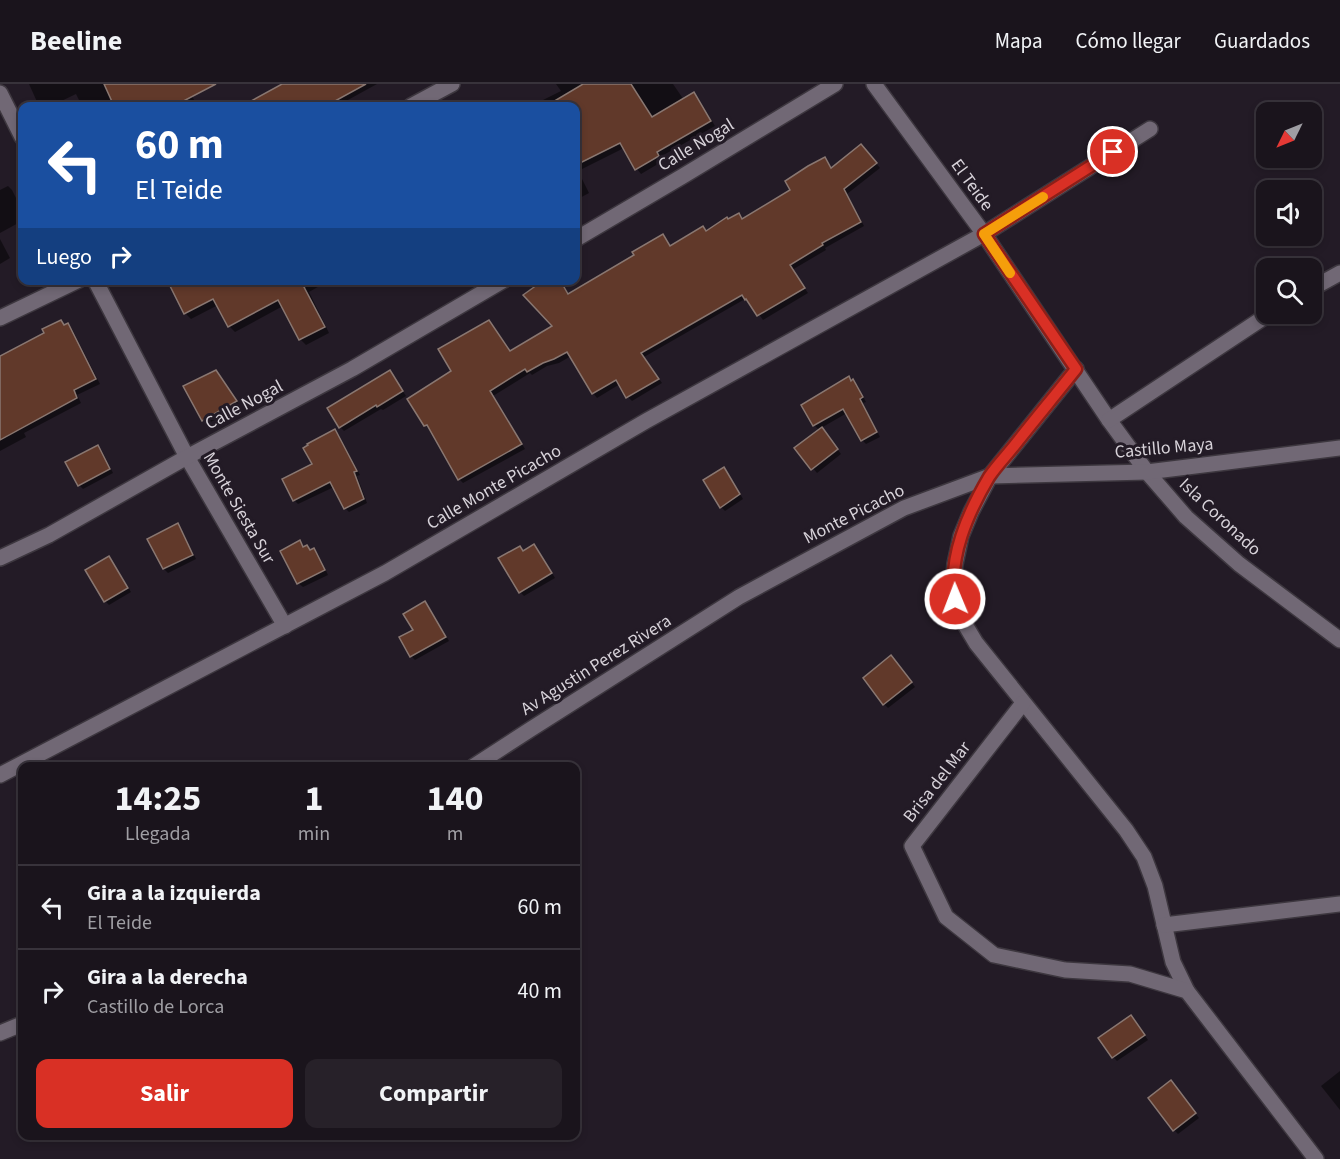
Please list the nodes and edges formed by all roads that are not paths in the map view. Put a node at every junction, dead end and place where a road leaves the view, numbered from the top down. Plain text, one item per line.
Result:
1 (452, 84) edge
2 (835, 84) edge
3 (874, 84) edge
4 (0, 93) edge
5 (418, 102) edge
6 (18, 129) edge
7 (1150, 129) dead end
8 (984, 234) junction
9 (580, 237) edge
10 (1340, 273) edge
11 (1322, 283) edge
12 (69, 285) edge
13 (98, 285) edge
14 (495, 285) edge
15 (0, 318) edge
16 (1256, 323) edge
17 (1076, 369) junction
18 (1109, 420) junction
19 (1340, 448) edge
20 (187, 458) junction
21 (1147, 472) junction
22 (990, 476) junction
23 (0, 558) edge
24 (739, 597) joint
25 (285, 626) junction
26 (1340, 640) edge
27 (1023, 703) junction
28 (25, 762) edge
29 (480, 762) edge
30 (18, 765) edge
31 (0, 774) edge
32 (1340, 904) edge
33 (1164, 925) junction
34 (1187, 991) junction
35 (18, 1026) edge
36 (0, 1033) edge
37 (1316, 1159) edge

1 - 5 street
2 - 9 street, Calle Nogal
3 - 8 street, El Teide
4 - 6 street
7 - 8 street, Calle Monte Picacho
8 - 17 street, El Teide
8 - 25 street, Calle Monte Picacho
10 - 11 street
12 - 15 street
13 - 20 street, Monte Siesta Sur
14 - 20 street, Calle Nogal
16 - 18 street
17 - 18 street, Isla Coronado
17 - 22 street
18 - 21 street, Isla Coronado
19 - 21 street, Castillo Maya
20 - 23 street, Calle Nogal
20 - 25 street, Monte Siesta Sur
21 - 22 street, Castillo Maya
21 - 26 street, Isla Coronado
22 - 24 street, Monte Picacho
22 - 27 street
24 - 29 street, Av Agustin Perez Rivera
25 - 28 street, Calle Monte Picacho
27 - 33 street
27 - 34 street, Brisa del Mar
30 - 31 street, Calle Monte Picacho
32 - 33 street
33 - 34 street
34 - 37 street
35 - 36 street

